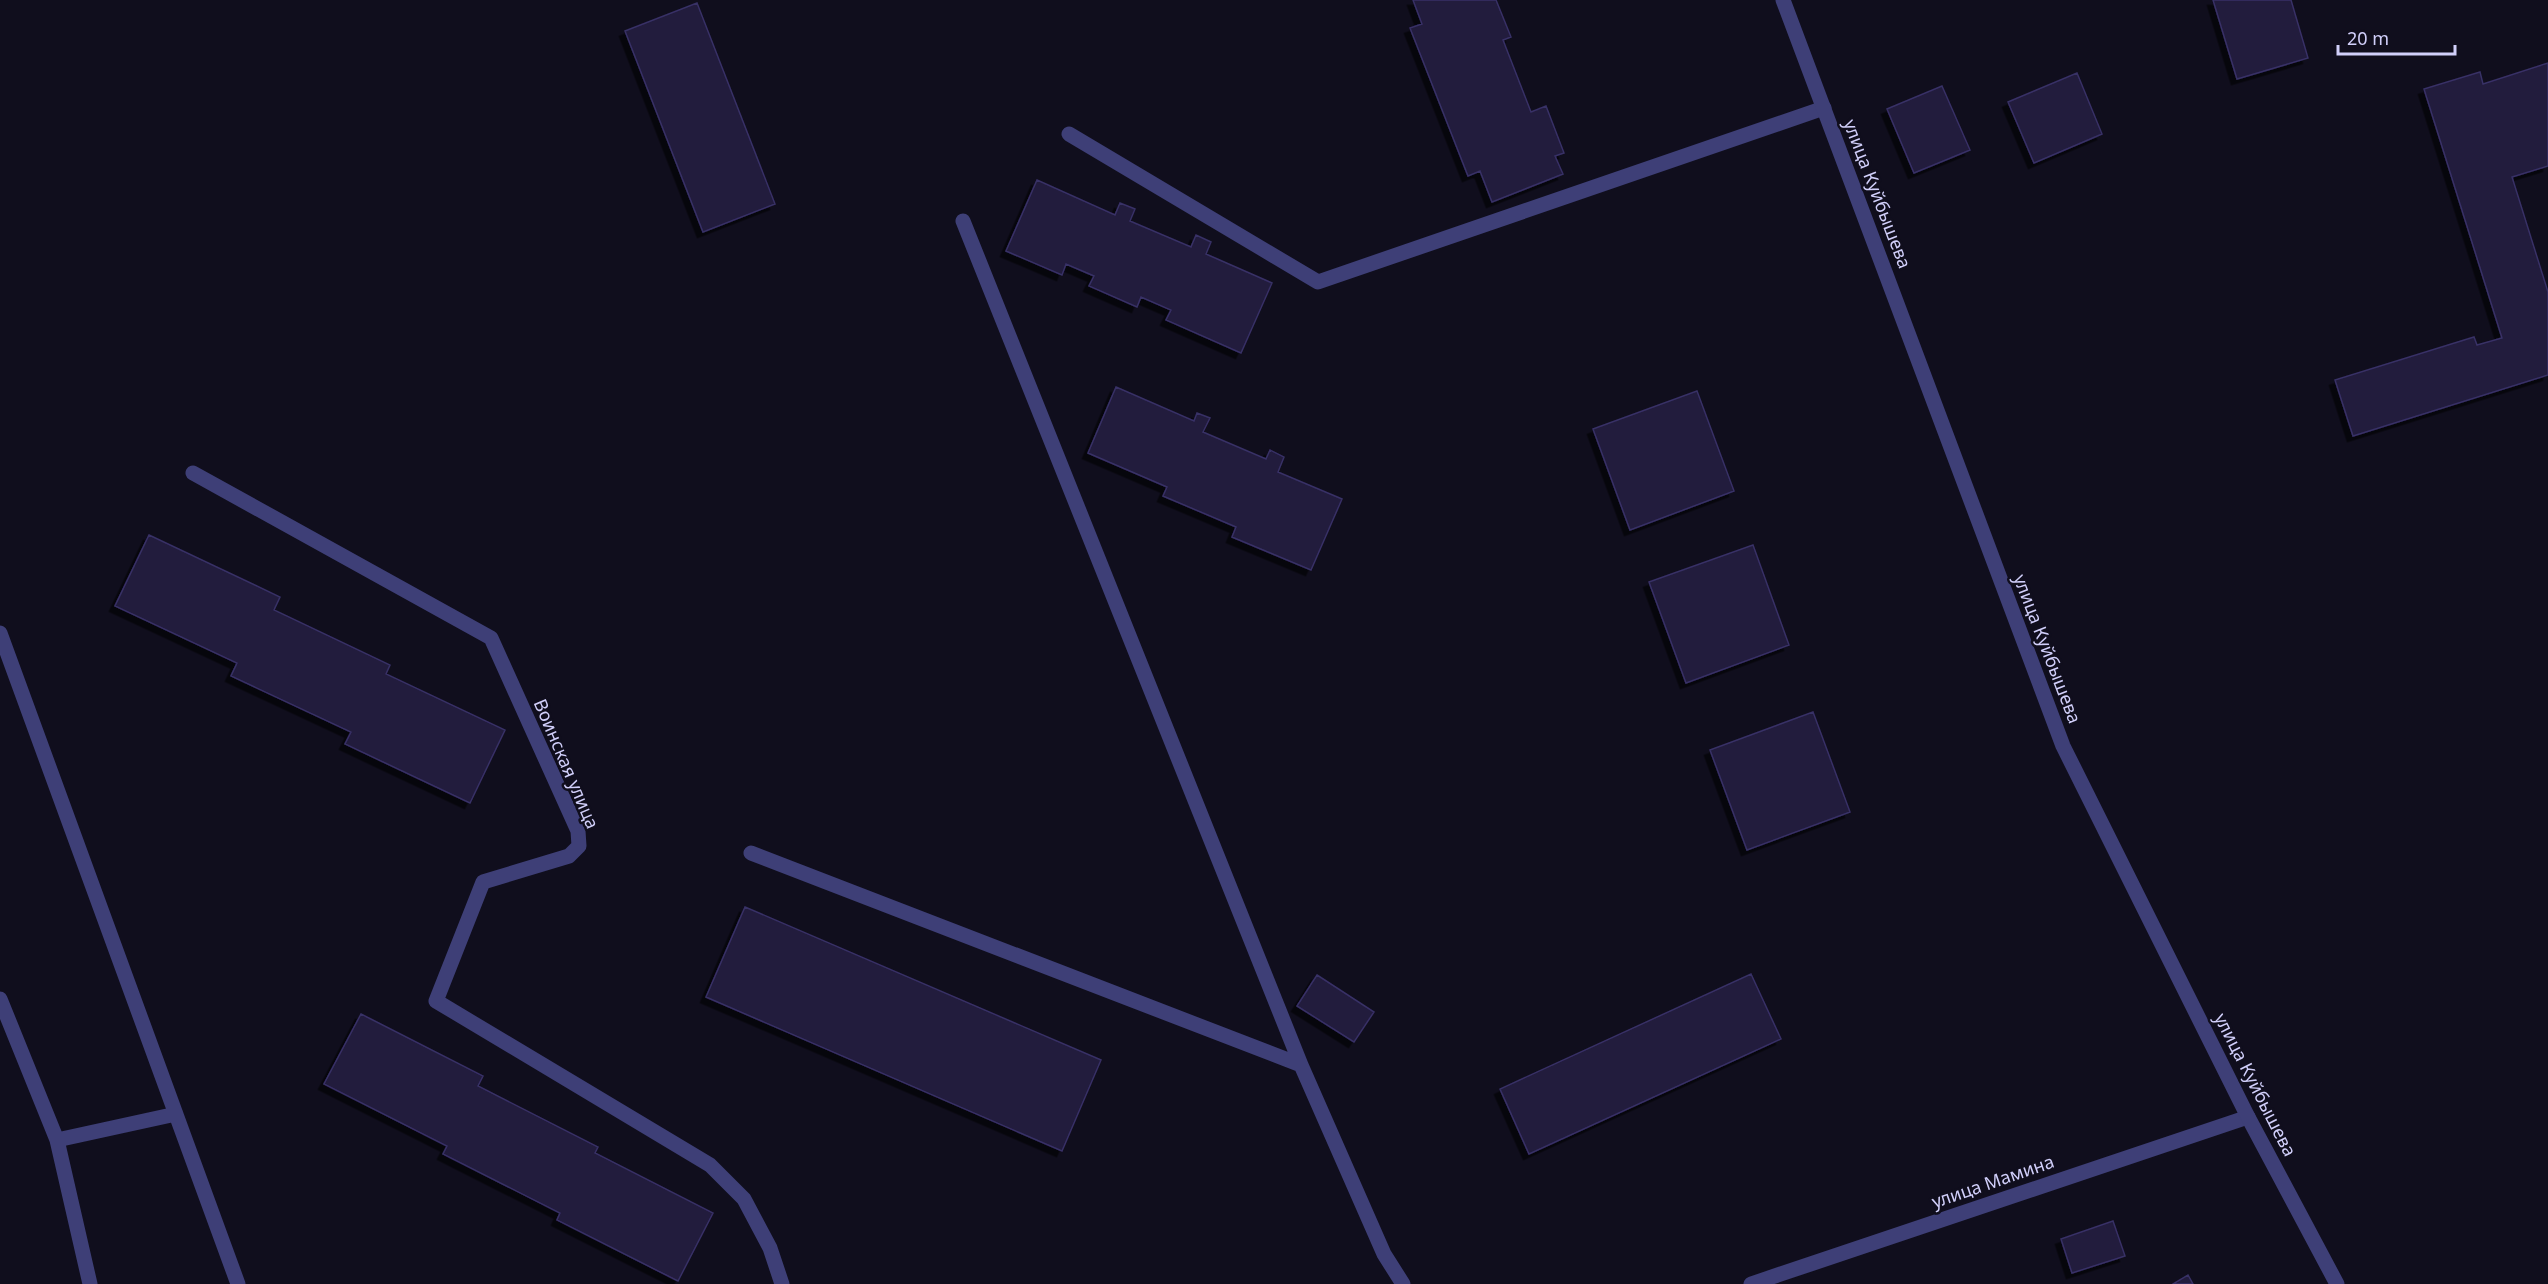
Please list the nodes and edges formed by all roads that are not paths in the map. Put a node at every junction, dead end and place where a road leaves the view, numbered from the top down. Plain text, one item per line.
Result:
1 (1783, 0) edge
2 (1824, 108) junction
3 (1069, 134) dead end
4 (963, 221) dead end
5 (193, 473) dead end
6 (0, 633) edge
7 (751, 853) dead end
8 (0, 999) edge
9 (1301, 1065) junction
10 (176, 1114) junction
11 (2248, 1117) junction
12 (57, 1140) junction
13 (90, 1284) edge
14 (238, 1284) edge
15 (782, 1284) edge
16 (1403, 1284) edge
17 (1751, 1284) edge
18 (2337, 1284) edge

1 - 2 street, улица Куйбышева
2 - 3 street
2 - 11 street, улица Куйбышева
4 - 9 street
5 - 15 street, Воинская улица
6 - 10 street
7 - 9 street
8 - 12 street
9 - 16 street
10 - 12 street
10 - 14 street
11 - 17 street, улица Мамина
11 - 18 street, улица Куйбышева
12 - 13 street

